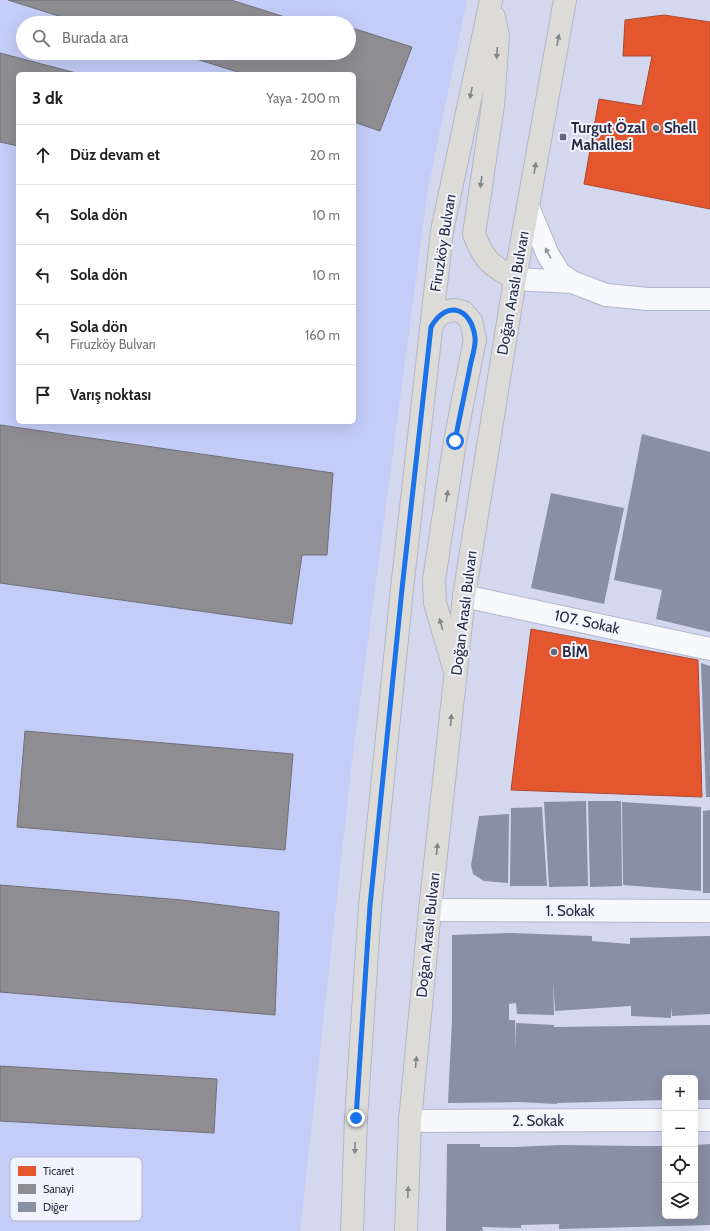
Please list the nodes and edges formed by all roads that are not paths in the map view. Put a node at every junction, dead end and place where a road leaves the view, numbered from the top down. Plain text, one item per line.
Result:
1 (491, 0) edge
2 (566, 0) edge
3 (528, 207) junction
4 (515, 279) junction
5 (572, 282) junction
6 (710, 299) edge
7 (431, 327) junction
8 (464, 596) junction
9 (710, 649) edge
10 (456, 675) junction
11 (430, 910) junction
12 (710, 911) edge
13 (662, 1120) edge
14 (698, 1120) edge
15 (710, 1120) edge
16 (410, 1122) junction
17 (352, 1231) edge
18 (406, 1231) edge

1 -> 4 main road
1 -> 7 main road, Firuzköy Bulvarı
3 -> 2 main road, Doğan Araslı Bulvarı
3 - 4 main road, Doğan Araslı Bulvarı
5 -> 3 street
4 - 5 street
4 - 8 main road, Doğan Araslı Bulvarı
5 - 6 street
10 -> 7 main road
7 -> 17 main road, Firuzköy Bulvarı
8 - 9 street, 107. Sokak
8 - 10 main road, Doğan Araslı Bulvarı
11 -> 10 main road, Doğan Araslı Bulvarı
11 - 12 street, 1. Sokak
16 -> 11 main road, Doğan Araslı Bulvarı
13 - 16 street, 2. Sokak
14 - 15 street
18 -> 16 main road, Doğan Araslı Bulvarı

